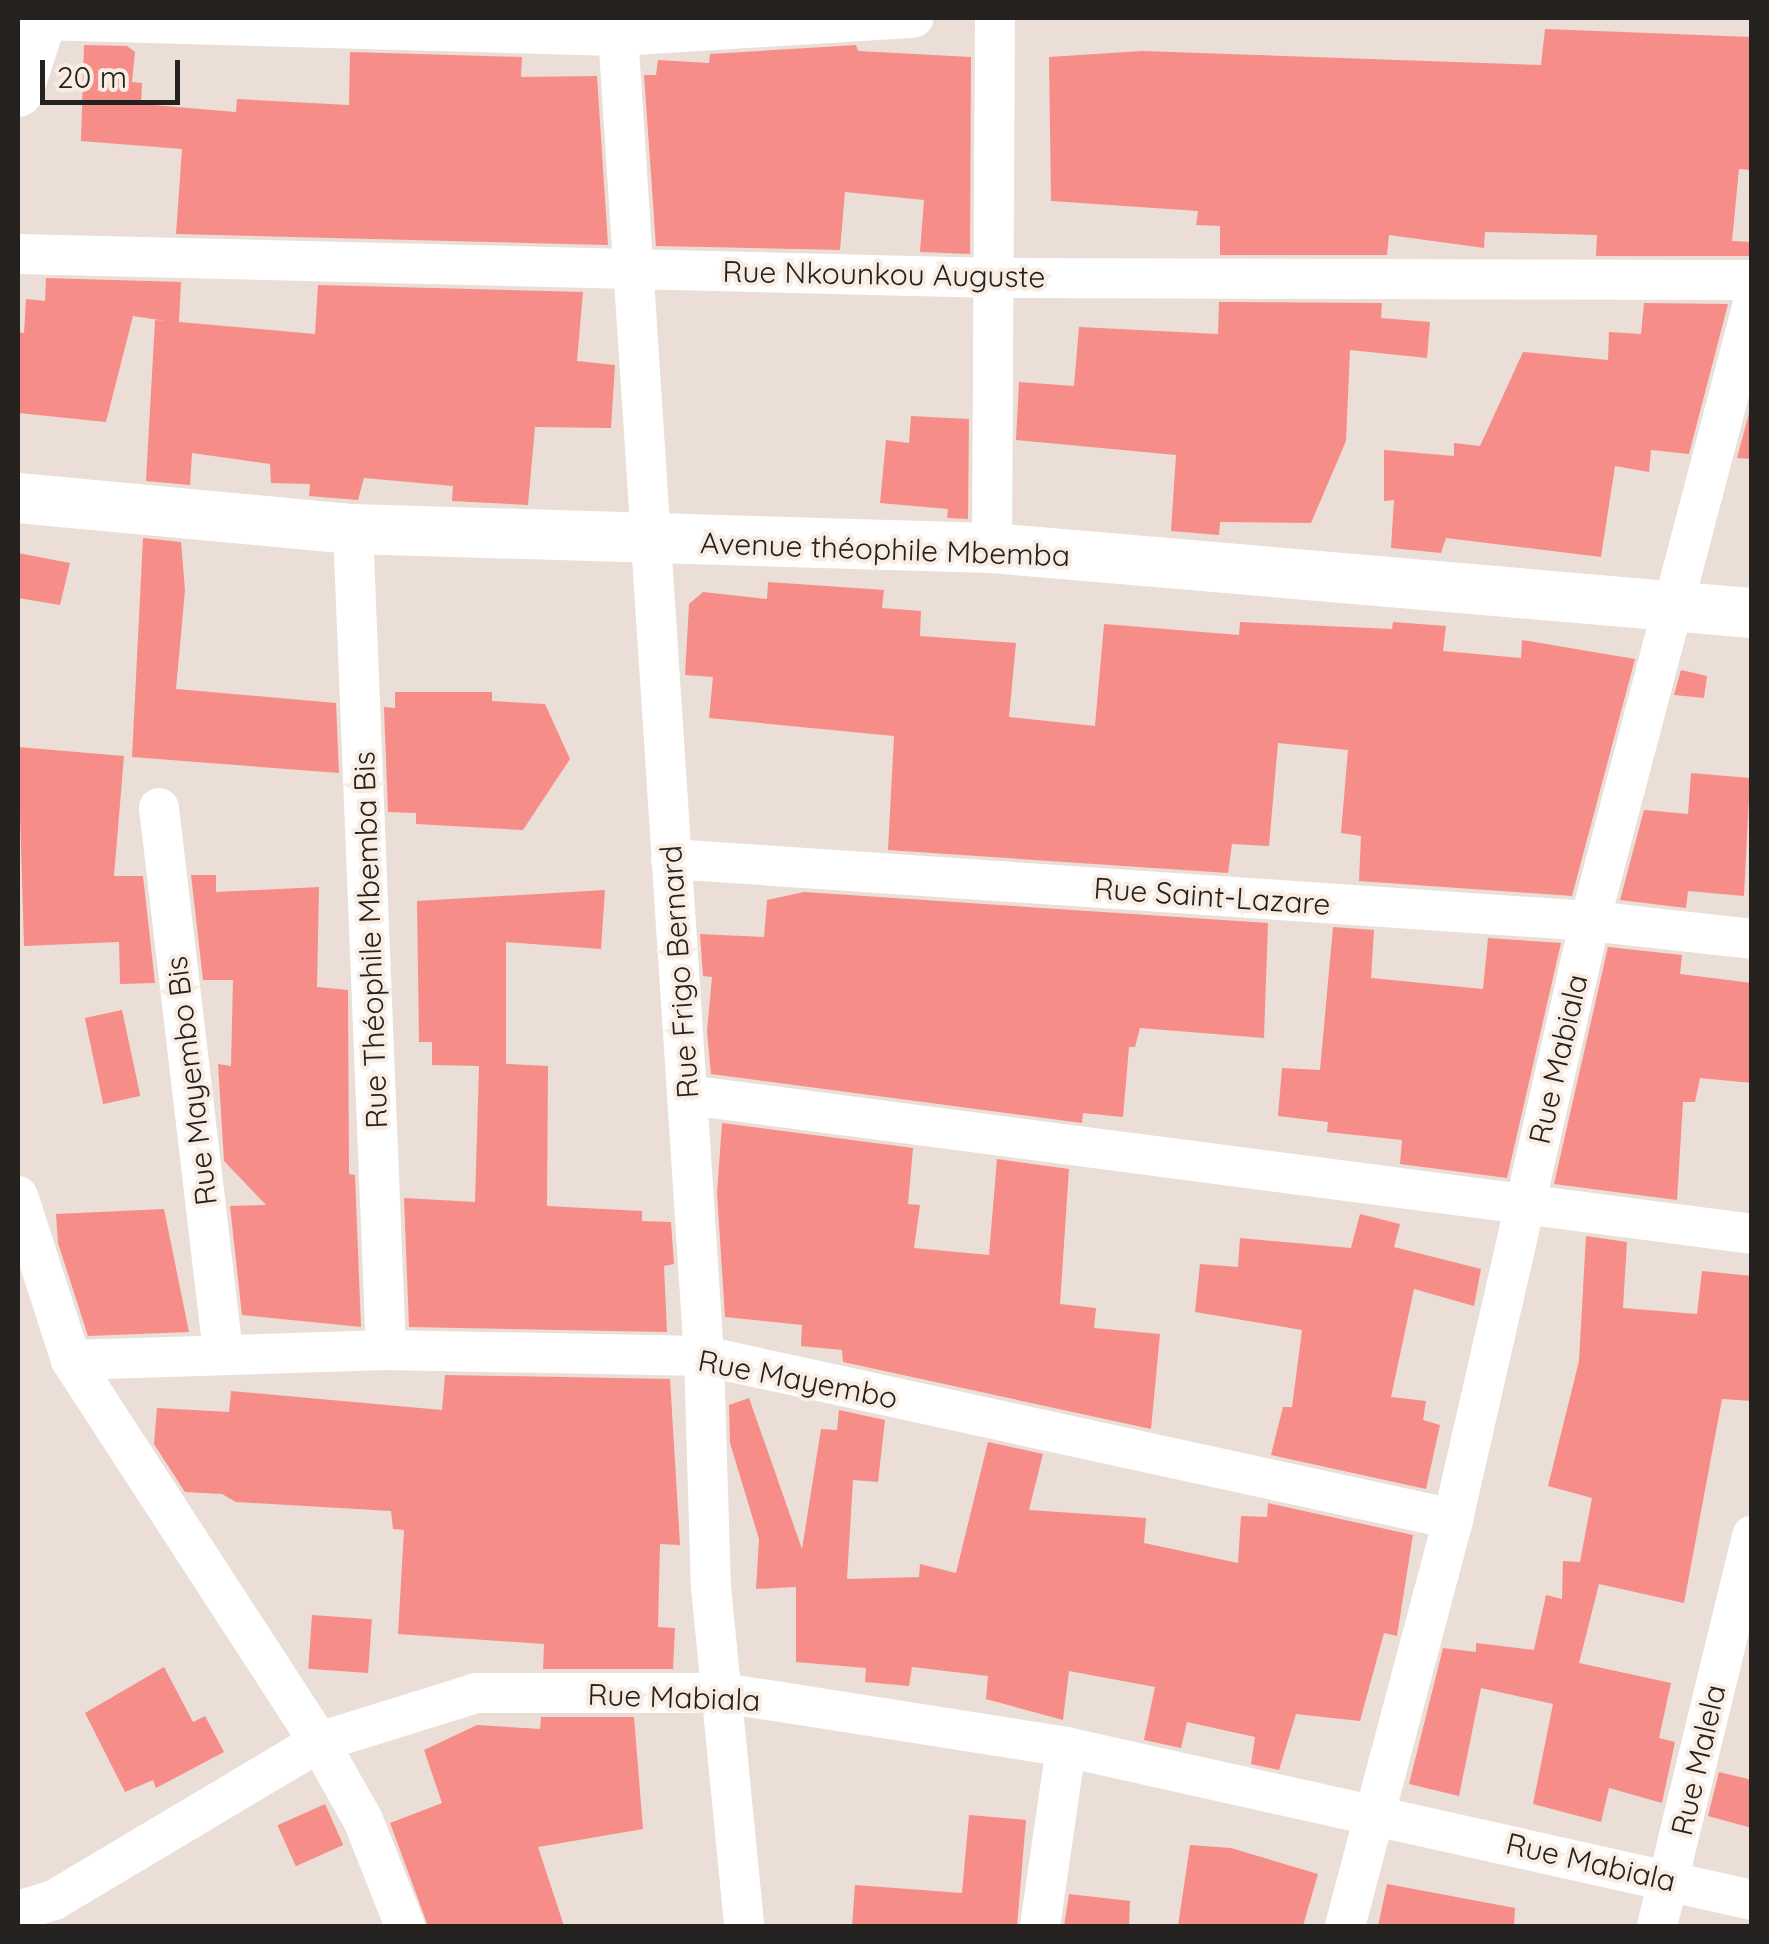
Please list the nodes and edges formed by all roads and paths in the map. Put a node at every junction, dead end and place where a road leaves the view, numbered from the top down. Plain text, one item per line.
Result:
1 (913, 18) edge
2 (995, 18) edge
3 (41, 19) edge
4 (617, 27) edge
5 (18, 92) edge
6 (18, 254) edge
7 (631, 268) junction
8 (995, 278) junction
9 (1752, 280) edge
10 (1752, 307) edge
11 (18, 498) edge
12 (353, 529) junction
13 (651, 541) junction
14 (992, 548) junction
15 (1670, 608) junction
16 (1752, 612) edge
17 (159, 808) dead end
18 (671, 859) junction
19 (1590, 922) junction
20 (1752, 939) edge
21 (688, 1096) junction
22 (18, 1196) edge
23 (1524, 1206) junction
24 (1752, 1234) edge
25 (386, 1350) junction
26 (223, 1354) junction
27 (704, 1356) junction
28 (72, 1360) junction
29 (1453, 1519) junction
30 (1752, 1536) edge
31 (723, 1692) junction
32 (318, 1742) junction
33 (1066, 1747) junction
34 (1372, 1814) junction
35 (1669, 1880) junction
36 (1752, 1900) edge
37 (46, 1913) edge
38 (405, 1926) edge
39 (744, 1926) edge
40 (1040, 1926) edge
41 (1345, 1926) edge
42 (1657, 1926) edge

1 - 4 street
2 - 8 street
3 - 4 street
3 - 5 street
4 - 7 street, Rue Frigo Bernard
6 - 7 street, Rue Nkounkou Auguste
7 - 8 street, Rue Nkounkou Auguste
7 - 13 street, Rue Frigo Bernard
8 - 9 street, Rue Nkounkou Auguste
8 - 14 street
10 - 15 street, Rue Mabiala
11 - 12 street, Avenue théophile Mbemba
12 - 13 street, Avenue théophile Mbemba
12 - 25 street, Rue Théophile Mbemba Bis
13 - 14 street, Avenue théophile Mbemba
13 - 18 street, Rue Frigo Bernard
14 - 15 street, Avenue théophile Mbemba
15 - 16 street, Avenue théophile Mbemba
15 - 19 street, Rue Mabiala
17 - 26 street, Rue Mayembo Bis
18 - 19 street, Rue Saint-Lazare
18 - 21 street, Rue Frigo Bernard
19 - 20 street, Rue Saint-Lazare
19 - 23 street, Rue Mabiala
21 - 23 street
21 - 27 street, Rue Frigo Bernard
22 - 28 street
23 - 24 street
23 - 29 street, Rue Mabiala
25 - 26 street, Rue Mayembo
25 - 27 street, Rue Mayembo
26 - 28 street, Rue Mayembo
27 - 29 street, Rue Mayembo
27 - 31 street, Rue Frigo Bernard
28 - 32 street
29 - 34 street, Rue Mabiala
30 - 35 street, Rue Malela
31 - 32 street, Rue Mabiala
31 - 33 street, Rue Mabiala
31 - 39 street, Rue Frigo Bernard
32 - 37 street, Rue Mabiala
32 - 38 street
33 - 34 street, Rue Mabiala
33 - 40 street
34 - 35 street, Rue Mabiala
34 - 41 street, Rue Mabiala
35 - 36 street, Rue Mabiala
35 - 42 street, Rue Malela

